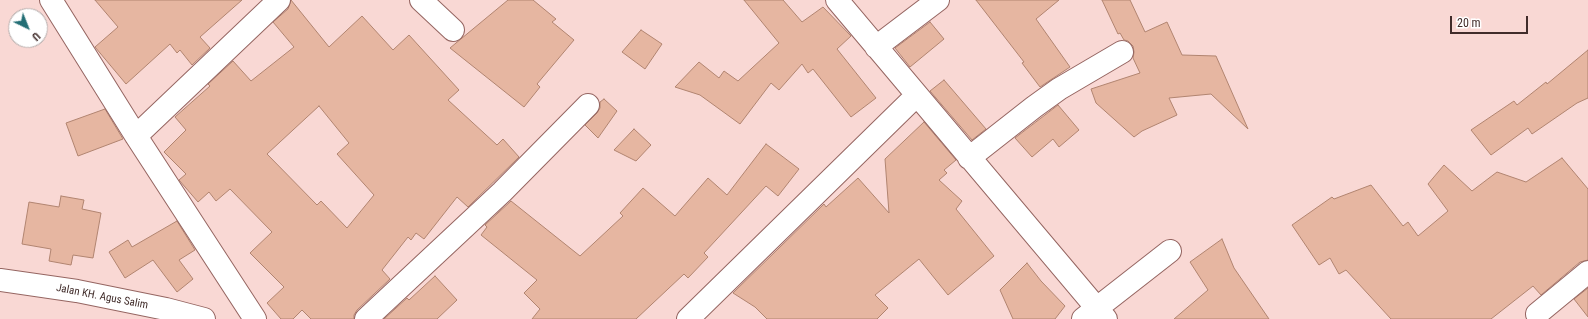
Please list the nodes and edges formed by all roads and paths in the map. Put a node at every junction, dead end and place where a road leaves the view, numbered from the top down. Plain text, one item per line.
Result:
1 (51, 0) edge
2 (279, 0) edge
3 (421, 0) edge
4 (837, 0) edge
5 (938, 0) edge
6 (453, 30) dead end
7 (876, 47) junction
8 (1122, 52) dead end
9 (917, 95) junction
10 (588, 105) dead end
11 (136, 136) junction
12 (969, 158) junction
13 (1170, 251) dead end
14 (1588, 272) edge
15 (0, 280) edge
16 (161, 314) edge
17 (1095, 315) edge
18 (1536, 317) edge
19 (204, 319) edge
20 (255, 319) edge
21 (366, 319) edge
22 (688, 319) edge

1 - 11 street
2 - 11 street
3 - 6 street
4 - 7 street
5 - 7 street
7 - 9 street
8 - 12 street
9 - 12 street
9 - 22 street
10 - 21 street
11 - 20 street
12 - 17 street
13 - 17 street
14 - 18 street
15 - 16 street, Jalan KH. Agus Salim
16 - 19 street, Jalan KH. Agus Salim

